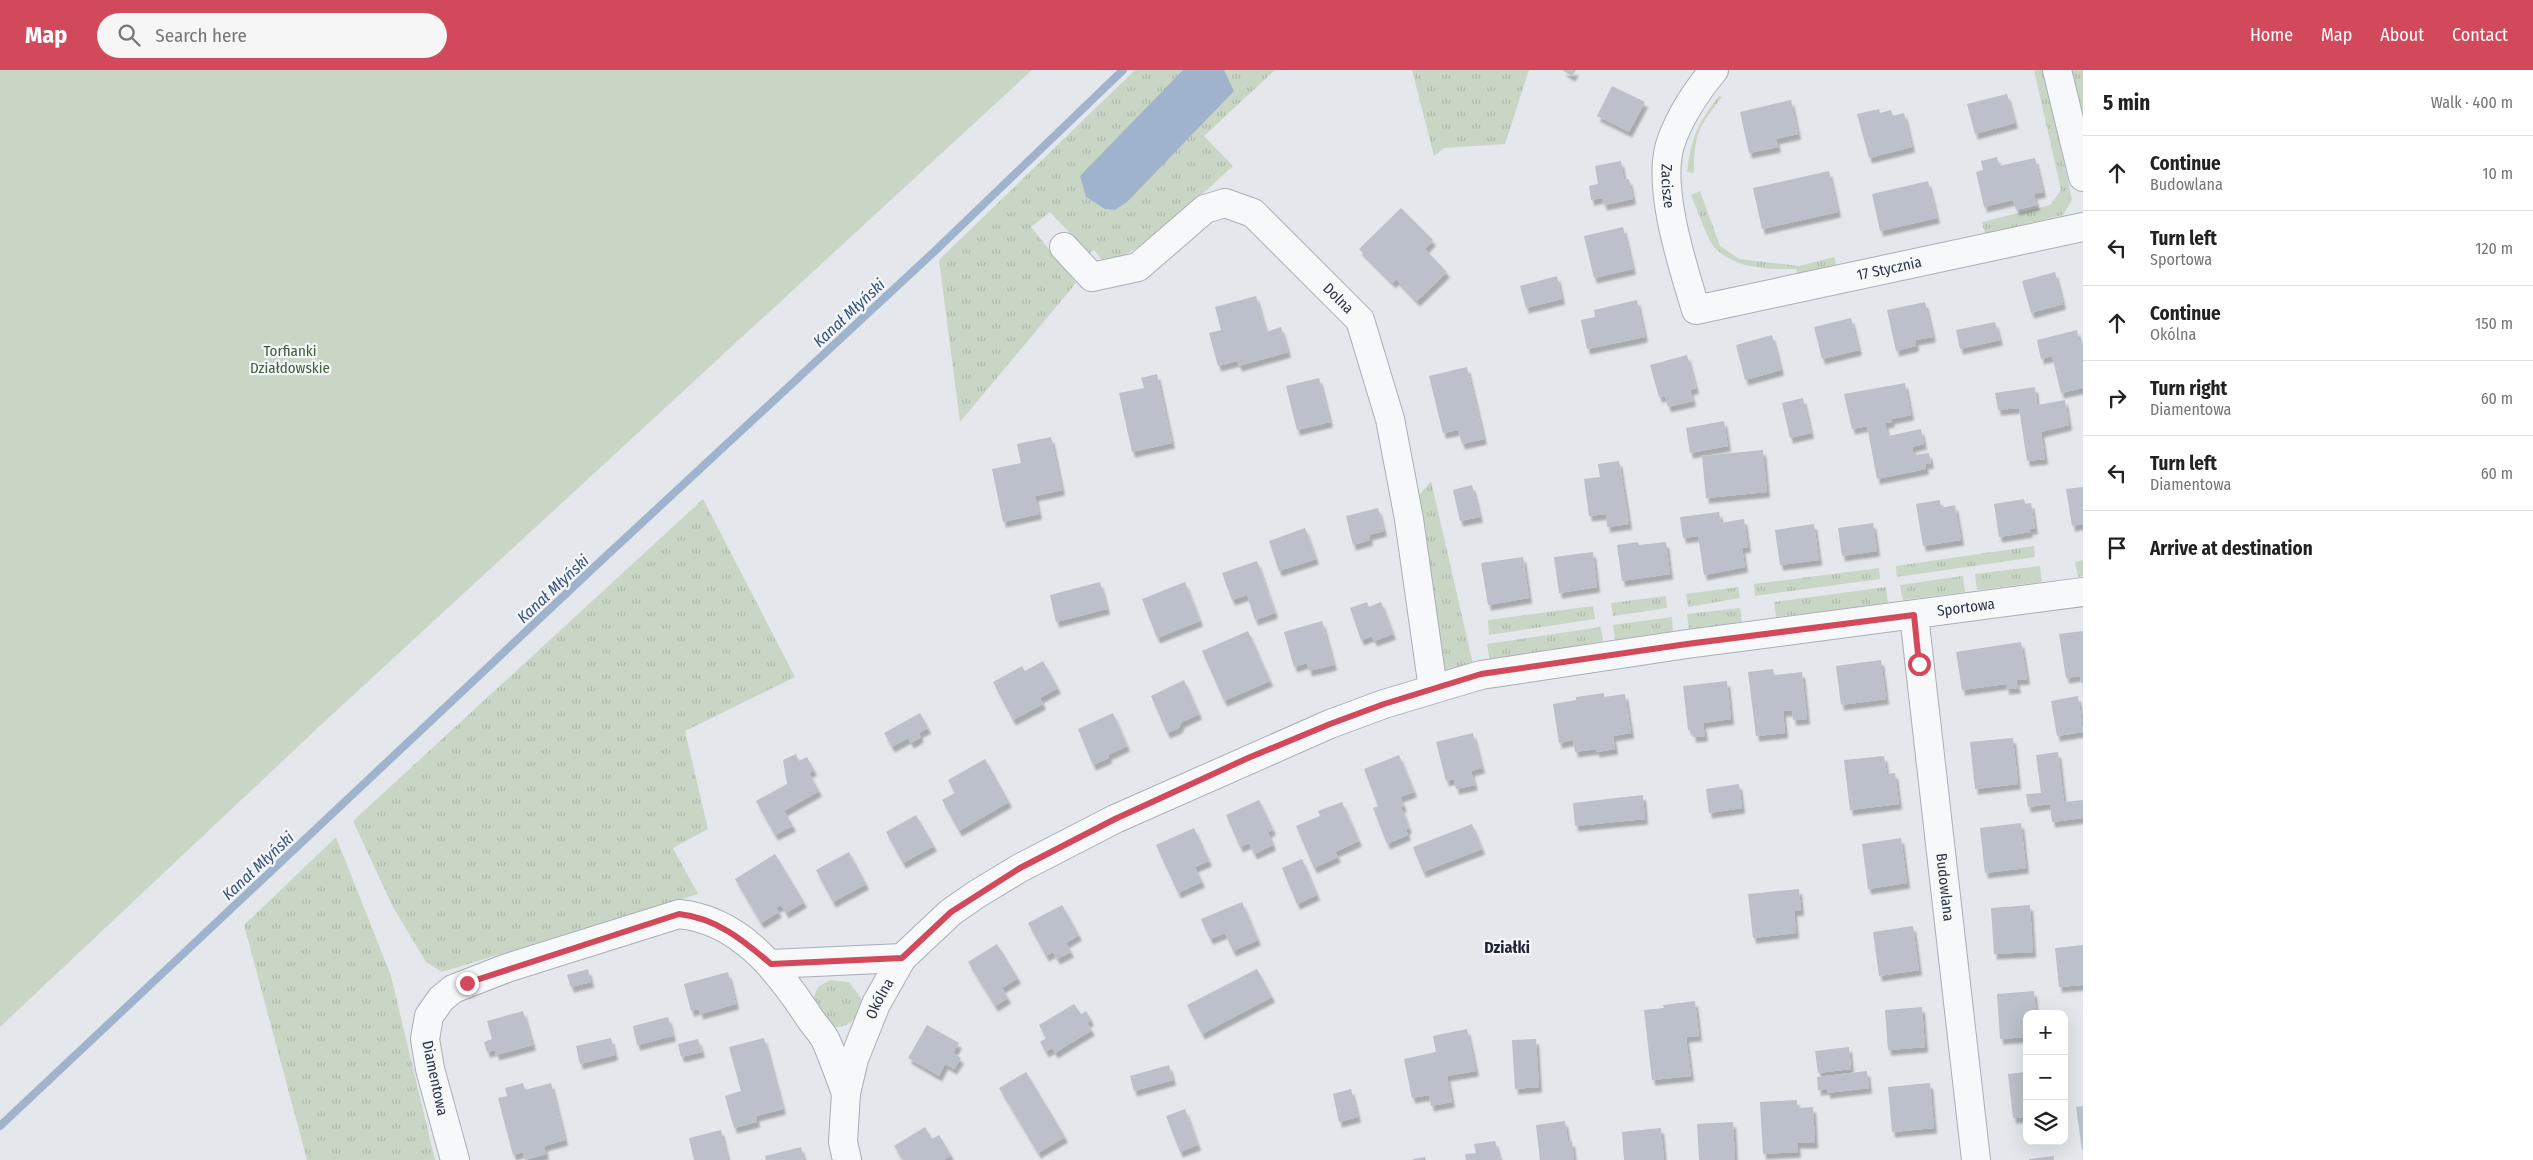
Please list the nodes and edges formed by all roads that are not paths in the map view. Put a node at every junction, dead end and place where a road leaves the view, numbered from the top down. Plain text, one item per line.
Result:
1 (1714, 70) edge
2 (2057, 70) edge
3 (2083, 177) edge
4 (2083, 227) edge
5 (1064, 247) dead end
6 (1696, 310) joint
7 (2083, 592) edge
8 (1914, 615) junction
9 (1433, 689) junction
10 (902, 958) junction
11 (859, 960) junction
12 (822, 962) junction
13 (771, 964) junction
14 (800, 1003) junction
15 (876, 1004) junction
16 (865, 1032) junction
17 (824, 1038) junction
18 (846, 1093) junction
19 (455, 1160) edge
20 (846, 1160) edge
21 (1976, 1160) edge

1 - 6 street, Zacisze
2 - 3 street
4 - 6 street, 17 Stycznia
5 - 9 street, Dolna
7 - 8 street, Sportowa
8 - 9 street, Sportowa
8 - 21 street, Budowlana
9 - 10 street, Okólna
10 - 11 street
10 - 15 street, Okólna
11 - 12 street
11 - 15 street
12 - 13 street
12 - 14 street
13 - 14 street, Diamentowa
13 - 19 street, Diamentowa
14 - 17 street, Diamentowa
15 - 16 street, Okólna
16 - 17 street
16 - 18 street, Okólna
17 - 18 street, Diamentowa
18 - 20 street, Okólna

